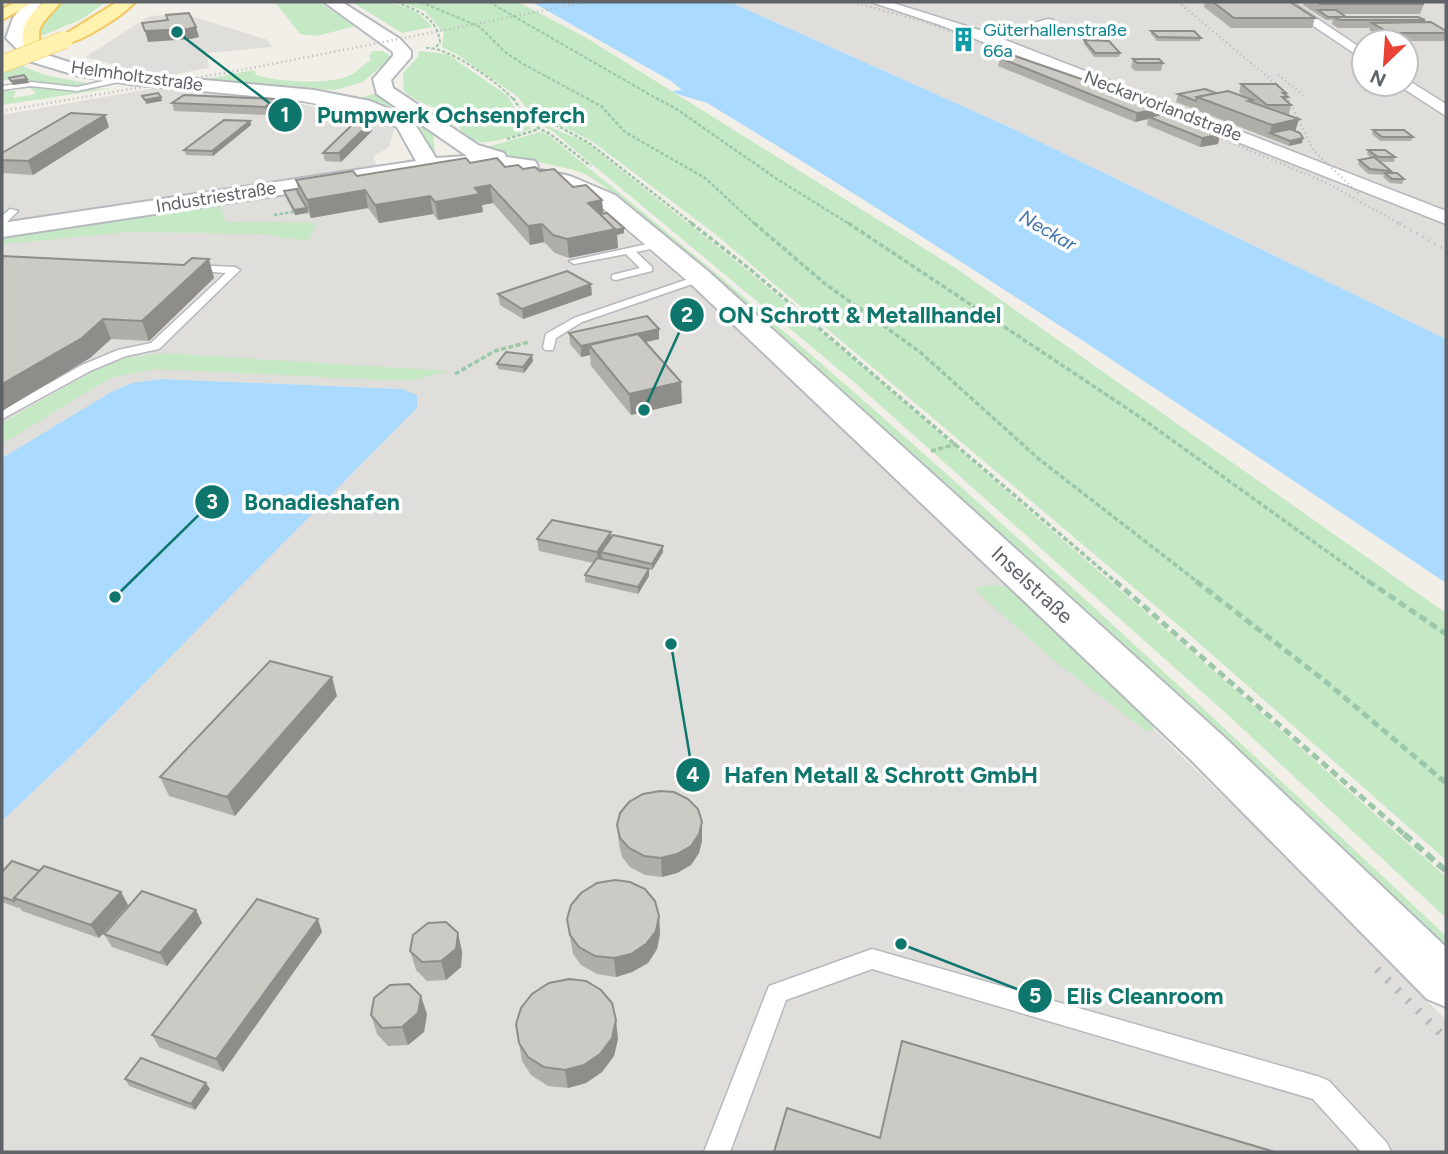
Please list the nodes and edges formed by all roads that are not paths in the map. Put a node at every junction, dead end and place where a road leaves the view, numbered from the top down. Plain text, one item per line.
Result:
1 (26, 2) edge
2 (34, 2) edge
3 (53, 2) edge
4 (114, 2) edge
5 (127, 2) edge
6 (332, 2) edge
7 (877, 2) edge
8 (1284, 2) edge
9 (1040, 10) dead end
10 (2, 15) edge
11 (62, 37) junction
12 (1006, 38) junction
13 (1350, 47) edge
14 (1054, 48) dead end
15 (36, 57) junction
16 (2, 58) edge
17 (2, 64) edge
18 (1057, 65) junction
19 (125, 78) junction
20 (382, 79) junction
21 (19, 85) junction
22 (2, 88) edge
23 (274, 92) junction
24 (1420, 93) edge
25 (26, 94) dead end
26 (1446, 111) edge
27 (439, 130) junction
28 (415, 139) junction
29 (518, 165) junction
30 (430, 166) junction
31 (344, 177) junction
32 (607, 200) junction
33 (1446, 218) edge
34 (6, 223) edge
35 (661, 244) junction
36 (628, 250) junction
37 (574, 261) edge
38 (181, 268) edge
39 (616, 277) dead end
40 (700, 278) junction
41 (549, 342) road end
42 (2, 415) edge
43 (1446, 982) edge
44 (717, 1152) edge
45 (1378, 1152) edge

1 - 10 main road
2 - 15 street
3 - 15 main road
4 - 11 main road
5 - 11 main road
6 - 20 street
7 - 12 street, Neckarvorlandstraße
8 - 13 street
9 - 12 street
11 - 16 main road
11 - 17 main road, bridge
12 - 18 street, Neckarvorlandstraße
14 - 18 street
15 - 19 street, Helmholtzstraße
18 - 33 street, Neckarvorlandstraße
19 - 21 lane
19 - 23 street, Helmholtzstraße
20 - 23 street, Helmholtzstraße
20 - 27 street
21 - 22 lane
21 - 25 lane
23 - 28 street, Helmholtzstraße
24 - 26 street
27 - 29 street
27 - 30 street
28 - 30 street, Helmholtzstraße
28 - 31 street
29 - 30 street, Inselstraße
29 - 32 street, Inselstraße
30 - 31 street, Industriestraße
30 - 32 street, Inselstraße
31 - 34 street, Industriestraße
32 - 35 street, Inselstraße
35 - 36 lane
35 - 40 street, Inselstraße
36 - 37 lane
36 - 39 lane
38 - 42 lane
40 - 41 lane
40 - 43 street, Inselstraße
44 - 45 lane

